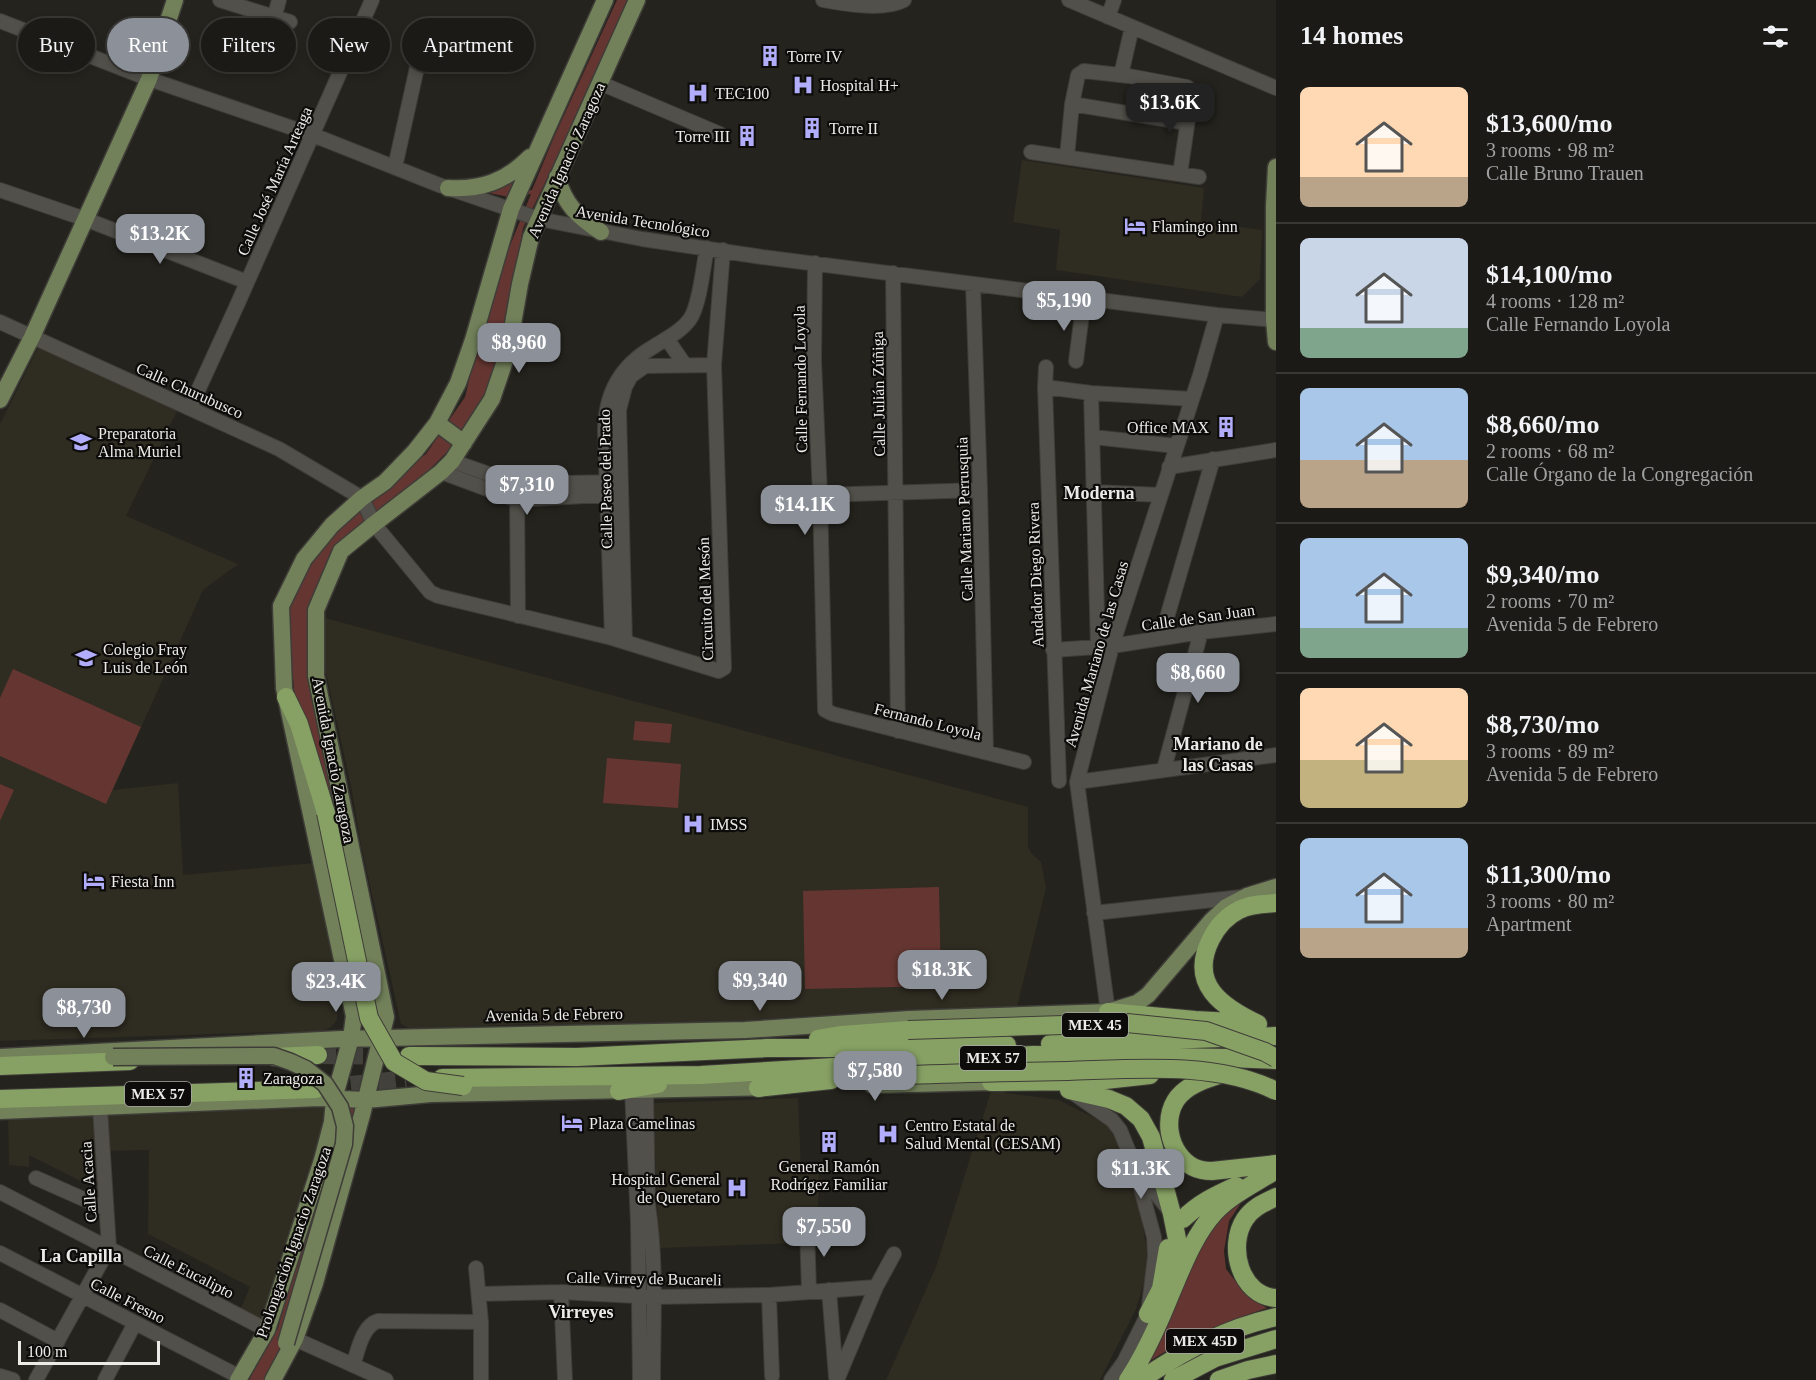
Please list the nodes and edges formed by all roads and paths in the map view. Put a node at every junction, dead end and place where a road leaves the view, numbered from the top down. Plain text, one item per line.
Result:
1 (175, 0) edge
2 (220, 0) edge
3 (279, 0) edge
4 (372, 0) edge
5 (605, 0) edge
6 (637, 0) edge
7 (823, 0) edge
8 (904, 0) edge
9 (1069, 0) edge
10 (1114, 0) edge
11 (1108, 17) junction
12 (274, 18) joint
13 (0, 21) edge
14 (1136, 28) junction
15 (416, 72) edge
16 (1125, 75) junction
17 (148, 79) junction
18 (600, 83) junction
19 (1276, 88) edge
20 (1072, 104) junction
21 (1187, 123) junction
22 (720, 134) dead end
23 (313, 135) junction
24 (537, 150) junction
25 (1031, 152) dead end
26 (1067, 157) junction
27 (395, 167) junction
28 (1276, 167) edge
29 (1180, 174) junction
30 (557, 177) junction
31 (1199, 177) dead end
32 (448, 188) junction
33 (0, 190) edge
34 (511, 209) junction
35 (85, 219) junction
36 (538, 219) junction
37 (601, 232) junction
38 (706, 248) junction
39 (723, 250) junction
40 (815, 263) junction
41 (893, 273) junction
42 (247, 282) junction
43 (973, 284) junction
44 (1084, 298) junction
45 (1217, 315) junction
46 (1275, 320) edge
47 (0, 322) edge
48 (32, 337) junction
49 (667, 339) junction
50 (1276, 342) edge
51 (1076, 361) dead end
52 (685, 365) junction
53 (714, 365) junction
54 (1046, 367) dead end
55 (1046, 387) junction
56 (1091, 393) junction
57 (0, 399) edge
58 (1192, 399) junction
59 (190, 408) junction
60 (436, 423) junction
61 (1093, 437) junction
62 (464, 443) junction
63 (1176, 446) junction
64 (1276, 450) edge
65 (1213, 459) junction
66 (447, 466) junction
67 (1169, 467) junction
68 (517, 484) junction
69 (614, 488) junction
70 (980, 490) junction
71 (896, 492) junction
72 (1094, 492) junction
73 (820, 495) junction
74 (1161, 495) junction
75 (362, 498) junction
76 (517, 501) junction
77 (374, 524) junction
78 (518, 616) junction
79 (1276, 624) edge
80 (1201, 632) junction
81 (1161, 638) junction
82 (619, 640) junction
83 (1112, 646) junction
84 (1098, 648) junction
85 (1053, 650) junction
86 (286, 697) junction
87 (825, 710) joint
88 (898, 731) junction
89 (986, 752) junction
90 (1276, 755) edge
91 (1024, 762) dead end
92 (1164, 769) junction
93 (1059, 781) dead end
94 (1077, 782) junction
95 (346, 828) junction
96 (318, 844) junction
97 (1276, 887) edge
98 (1247, 896) junction
99 (1276, 903) edge
100 (1094, 913) junction
101 (1108, 1012) junction
102 (1267, 1025) edge
103 (1276, 1036) edge
104 (351, 1038) junction
105 (382, 1038) junction
106 (767, 1048) junction
107 (54, 1054) junction
108 (318, 1055) tunnel mouth
109 (409, 1056) tunnel mouth
110 (0, 1057) edge
111 (1228, 1058) junction
112 (1276, 1061) edge
113 (0, 1066) edge
114 (701, 1074) junction
115 (406, 1079) tunnel mouth
116 (758, 1080) junction
117 (991, 1082) junction
118 (316, 1089) tunnel mouth
119 (632, 1090) junction
120 (1069, 1090) junction
121 (1276, 1091) edge
122 (0, 1099) edge
123 (334, 1099) junction
124 (366, 1100) junction
125 (100, 1108) junction
126 (0, 1112) edge
127 (1135, 1167) junction
128 (1276, 1167) edge
129 (36, 1178) dead end
130 (0, 1192) edge
131 (1276, 1197) edge
132 (106, 1209) junction
133 (820, 1216) dead end
134 (1178, 1216) junction
135 (109, 1248) junction
136 (1168, 1248) dead end
137 (0, 1253) edge
138 (894, 1254) dead end
139 (476, 1268) dead end
140 (1181, 1270) junction
141 (280, 1285) junction
142 (876, 1287) junction
143 (828, 1290) junction
144 (809, 1291) junction
145 (561, 1292) junction
146 (312, 1294) junction
147 (478, 1294) junction
148 (769, 1295) junction
149 (83, 1296) junction
150 (639, 1296) junction
151 (654, 1297) junction
152 (1276, 1298) edge
153 (0, 1310) edge
154 (1148, 1314) junction
155 (1276, 1317) edge
156 (481, 1322) junction
157 (135, 1323) junction
158 (267, 1330) junction
159 (1276, 1339) edge
160 (58, 1341) junction
161 (291, 1341) junction
162 (1276, 1364) edge
163 (353, 1365) junction
164 (772, 1376) dead end
165 (239, 1378) edge
166 (36, 1380) edge
167 (105, 1380) edge
168 (273, 1380) edge
169 (386, 1380) edge
170 (481, 1380) edge
171 (565, 1380) edge
172 (640, 1380) edge
173 (653, 1380) edge
174 (837, 1380) edge
175 (1111, 1380) edge
176 (1128, 1380) edge
177 (1141, 1380) edge
178 (1173, 1380) edge
179 (1219, 1380) edge

1 - 17 main road
2 - 12 street
3 - 12 street
4 - 23 street, Calle José María Arteaga
5 - 24 main road, Avenida Ignacio Zaragoza
6 - 18 main road, Avenida Ignacio Zaragoza
7 - 8 street
9 - 11 street
10 - 11 street
11 - 14 street
13 - 17 street, Avenida Tecnológico
14 - 16 street
14 - 19 street
15 - 27 street
16 - 20 street
16 - 21 street
17 - 23 street, Avenida Tecnológico
17 - 35 main road
18 - 22 street
18 - 30 main road, Avenida Ignacio Zaragoza
20 - 21 street
20 - 26 street
21 - 29 street
23 - 27 street, Avenida Tecnológico
23 - 42 street, Calle José María Arteaga
24 - 32 main road
24 - 34 main road, Avenida Ignacio Zaragoza
25 - 26 street
26 - 29 street
27 - 32 street, Avenida Tecnológico
28 - 46 main road
29 - 31 street
30 - 36 main road, Avenida Ignacio Zaragoza
30 - 37 main road
32 - 34 street, Avenida Tecnológico
33 - 35 street
34 - 36 street, Avenida Tecnológico
34 - 60 main road, Avenida Ignacio Zaragoza
35 - 42 street
35 - 48 main road
36 - 37 street, Avenida Tecnológico
36 - 62 main road, Avenida Ignacio Zaragoza
37 - 38 street, Avenida Tecnológico
38 - 39 street, Avenida Tecnológico
38 - 49 street, Calle Paseo del Prado
39 - 40 street, Avenida Tecnológico
39 - 53 street, Circuito del Mesón
40 - 41 street, Avenida Tecnológico
40 - 73 street, Calle Fernando Loyola
41 - 43 street, Avenida Tecnológico
41 - 71 street, Calle Julián Zúñiga
42 - 59 street, Calle José María Arteaga
43 - 44 street, Avenida Tecnológico
43 - 70 street, Calle Mariano Perrusquia
44 - 45 street, Avenida Tecnológico
44 - 51 street
45 - 46 street, Avenida Tecnológico
45 - 58 street, Avenida Mariano de las Casas
46 - 50 main road
47 - 48 street, Calle Churubusco
48 - 57 main road
48 - 59 street, Calle Churubusco
49 - 52 street
49 - 69 street, Calle Paseo del Prado
52 - 53 street, Calle Paseo del Prado
52 - 69 street, Calle Paseo del Prado
53 - 82 street, Circuito del Mesón
54 - 55 street, Andador Diego Rivera
55 - 56 street
55 - 85 street, Andador Diego Rivera
56 - 58 street
56 - 61 street
58 - 63 street, Avenida Mariano de las Casas
59 - 75 street, Calle Churubusco
60 - 62 main road
60 - 75 main road, Avenida Ignacio Zaragoza
61 - 63 street
61 - 72 street
62 - 66 main road, Avenida Ignacio Zaragoza
63 - 67 street, Avenida Mariano de las Casas
64 - 65 street
65 - 67 street
65 - 81 street
66 - 68 street
66 - 76 street
66 - 77 main road, Avenida Ignacio Zaragoza
67 - 74 street, Avenida Mariano de las Casas
68 - 69 street
68 - 76 street
69 - 76 street
69 - 82 street, Calle Paseo del Prado
70 - 71 street
70 - 89 street, Calle Mariano Perrusquia
71 - 73 street
71 - 88 street, Calle Julián Zúñiga
72 - 74 street
72 - 84 street
73 - 87 street, Calle Fernando Loyola
74 - 83 street, Avenida Mariano de las Casas
75 - 77 street, Circuito del Mesón
75 - 86 main road, Avenida Ignacio Zaragoza
76 - 78 street
77 - 78 street, Circuito del Mesón
77 - 95 main road, Avenida Ignacio Zaragoza
78 - 82 street, Circuito del Mesón
79 - 80 street, Calle de San Juan
80 - 81 street, Calle de San Juan
80 - 92 street
81 - 83 street, Calle de San Juan
83 - 84 street, Calle de San Juan
83 - 94 street, Avenida Mariano de las Casas
84 - 85 street, Calle de San Juan
85 - 93 street, Andador Diego Rivera
86 - 96 main road, Avenida Ignacio Zaragoza
86 - 114 highway, bridge
87 - 88 street, Fernando Loyola
88 - 89 street, Fernando Loyola
89 - 91 street, Fernando Loyola
90 - 92 street
92 - 94 street
94 - 100 street, Avenida Mariano de las Casas
95 - 96 main road
95 - 105 main road, Avenida Ignacio Zaragoza
96 - 104 main road, Avenida Ignacio Zaragoza
97 - 98 main road, Avenida 5 de Febrero
98 - 100 street
98 - 101 main road, Avenida 5 de Febrero
99 - 102 highway
100 - 101 street, Avenida Mariano de las Casas
101 - 102 highway
101 - 105 main road, Avenida 5 de Febrero
103 - 106 highway, MEX 57
104 - 105 main road, Avenida 5 de Febrero
104 - 107 main road, Avenida 5 de Febrero
104 - 123 main road, Avenida Ignacio Zaragoza
105 - 124 main road, Avenida Ignacio Zaragoza
106 - 109 highway, MEX 57
106 - 112 highway, MEX 45, bridge
107 - 110 main road, Avenida 5 de Febrero
107 - 161 main road, bridge
108 - 113 highway, MEX 57
111 - 112 highway, MEX 57
111 - 116 highway, MEX 57
111 - 117 highway
112 - 128 highway
114 - 115 highway, MEX 57
114 - 116 highway, MEX 57
114 - 119 highway, MEX 57
116 - 117 main road
116 - 119 main road
116 - 121 highway, bridge
117 - 120 main road
118 - 122 highway, MEX 57
119 - 124 main road
119 - 150 street
119 - 151 street
120 - 127 street
120 - 134 highway
123 - 124 main road
123 - 125 main road
123 - 141 main road, Prolongación Ignacio Zaragoza
124 - 146 main road, Prolongación Ignacio Zaragoza
125 - 126 main road
125 - 132 street, Calle Acacia
127 - 134 street
127 - 154 street
128 - 134 highway
128 - 140 highway
129 - 132 street
130 - 135 street, Calle Eucalipto
131 - 152 highway
132 - 135 street, Calle Acacia
133 - 144 street
134 - 140 highway
135 - 149 street
135 - 158 street, Calle Eucalipto
136 - 154 highway
137 - 149 street, Calle Fresno
138 - 142 street
139 - 147 street
140 - 176 highway
141 - 146 main road
141 - 158 main road, Prolongación Ignacio Zaragoza
142 - 143 street, Calle Virrey de Bucareli
142 - 174 street
143 - 144 street, Calle Virrey de Bucareli
143 - 174 street
144 - 148 street, Calle Virrey de Bucareli
145 - 147 street, Calle Virrey de Bucareli
145 - 150 street, Calle Virrey de Bucareli
145 - 171 street
146 - 161 main road, Prolongación Ignacio Zaragoza
147 - 156 street
148 - 151 street, Calle Virrey de Bucareli
148 - 164 street
149 - 157 street, Calle Fresno
149 - 160 street
150 - 151 street, Calle Virrey de Bucareli
150 - 172 street
151 - 173 street
153 - 160 street
154 - 175 street
155 - 177 highway, MEX 45D
156 - 163 street
156 - 170 street
157 - 165 street, Calle Fresno
157 - 167 street
158 - 165 main road, Prolongación Ignacio Zaragoza
159 - 178 highway, MEX 45D
160 - 166 street
161 - 163 street
161 - 168 main road
162 - 179 highway
163 - 169 street

